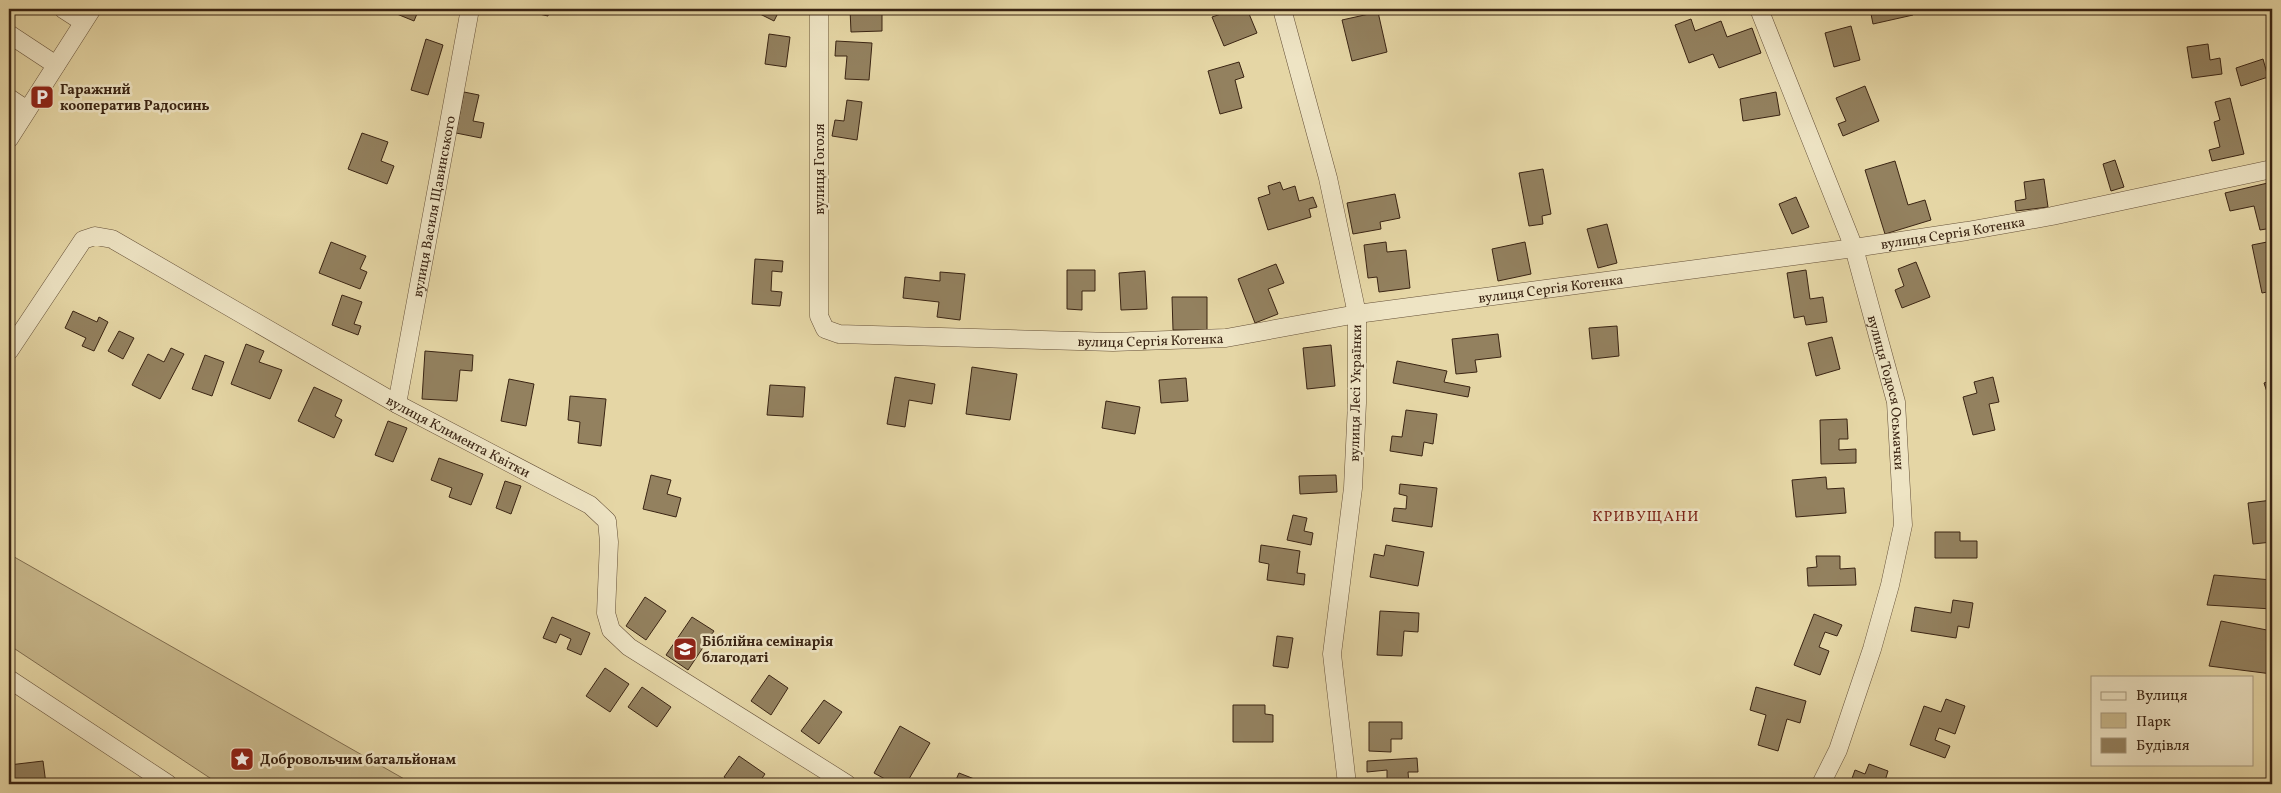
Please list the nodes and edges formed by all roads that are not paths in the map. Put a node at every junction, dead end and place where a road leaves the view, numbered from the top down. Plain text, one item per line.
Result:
1 (63, 9) edge
2 (470, 9) edge
3 (819, 9) edge
4 (1282, 9) edge
5 (1759, 9) edge
6 (88, 15) edge
7 (9, 34) edge
8 (56, 65) junction
9 (9, 98) edge
10 (27, 110) junction
11 (9, 139) edge
12 (2272, 169) edge
13 (1854, 248) junction
14 (1356, 314) junction
15 (825, 329) joint
16 (9, 352) edge
17 (397, 404) junction
18 (9, 679) edge
19 (168, 784) edge
20 (848, 784) edge
21 (1347, 784) edge
22 (1821, 784) edge

1 - 6 street
2 - 17 street, вулиця Василя Щавинського
3 - 15 street, вулиця Гоголя
4 - 14 street, вулиця Лесі Українки
5 - 13 street, вулиця Тодося Осьмачки
6 - 8 street
7 - 8 street
8 - 10 street
9 - 10 street
10 - 11 street
12 - 13 street, вулиця Сергія Котенка
13 - 14 street, вулиця Сергія Котенка
13 - 22 street, вулиця Тодося Осьмачки
14 - 15 street, вулиця Сергія Котенка
14 - 21 street, вулиця Лесі Українки
16 - 17 street, вулиця Климента Квітки
17 - 20 street, вулиця Климента Квітки
18 - 19 street

